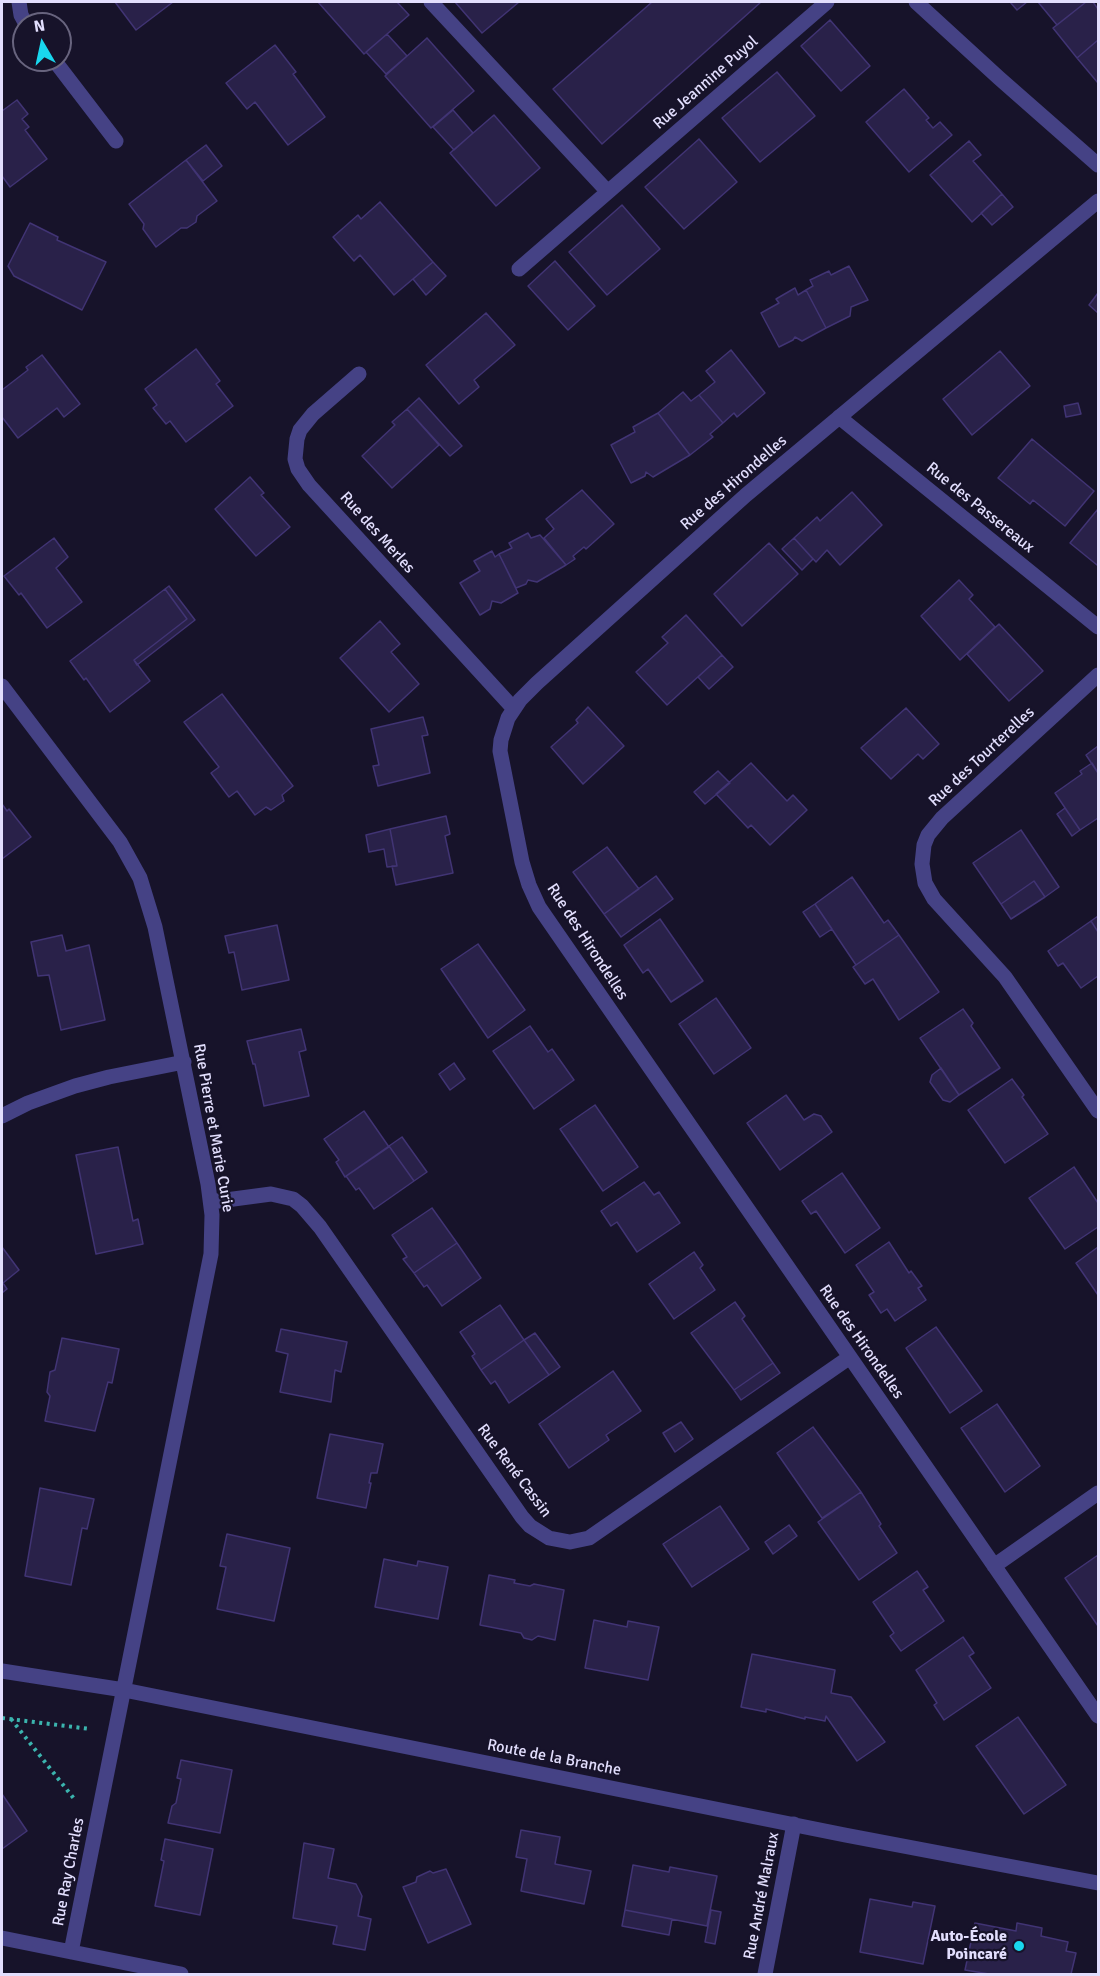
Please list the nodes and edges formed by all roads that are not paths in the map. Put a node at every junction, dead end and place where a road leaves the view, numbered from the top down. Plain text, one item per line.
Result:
1 (431, 2) edge
2 (827, 2) edge
3 (916, 2) edge
4 (63, 72) edge
5 (116, 141) dead end
6 (1098, 165) edge
7 (608, 192) junction
8 (1098, 201) edge
9 (519, 269) dead end
10 (359, 374) dead end
11 (839, 417) junction
12 (1098, 627) edge
13 (1098, 675) edge
14 (2, 686) edge
15 (514, 709) junction
16 (184, 1062) junction
17 (1098, 1111) edge
18 (2, 1116) edge
19 (211, 1202) junction
20 (849, 1357) junction
21 (1098, 1493) edge
22 (994, 1566) junction
23 (2, 1671) edge
24 (124, 1690) junction
25 (1098, 1716) edge
26 (794, 1824) junction
27 (1098, 1883) edge
28 (2, 1938) edge
29 (71, 1952) junction
30 (181, 1974) edge
31 (765, 1974) edge

1 - 7 street
2 - 7 street, Rue Jeannine Puyol
3 - 6 street
4 - 5 street
7 - 9 street, Rue Jeannine Puyol
8 - 11 street, Rue des Hirondelles
10 - 15 street, Rue des Merles
11 - 12 street, Rue des Passereaux
11 - 15 street, Rue des Hirondelles
13 - 17 street, Rue des Tourterelles
14 - 16 street, Rue Pierre et Marie Curie
15 - 20 street, Rue des Hirondelles
16 - 18 street
16 - 19 street, Rue Pierre et Marie Curie
19 - 20 street, Rue René Cassin
19 - 24 street, Rue Pierre et Marie Curie
20 - 22 street, Rue des Hirondelles
21 - 22 street
22 - 25 street, Rue des Hirondelles
23 - 24 street, Route de la Branche
24 - 26 street, Route de la Branche
24 - 29 street, Rue Ray Charles
26 - 27 street, Route de la Branche
26 - 31 street, Rue André Malraux
28 - 29 street
29 - 30 street, Rue Ray Charles

